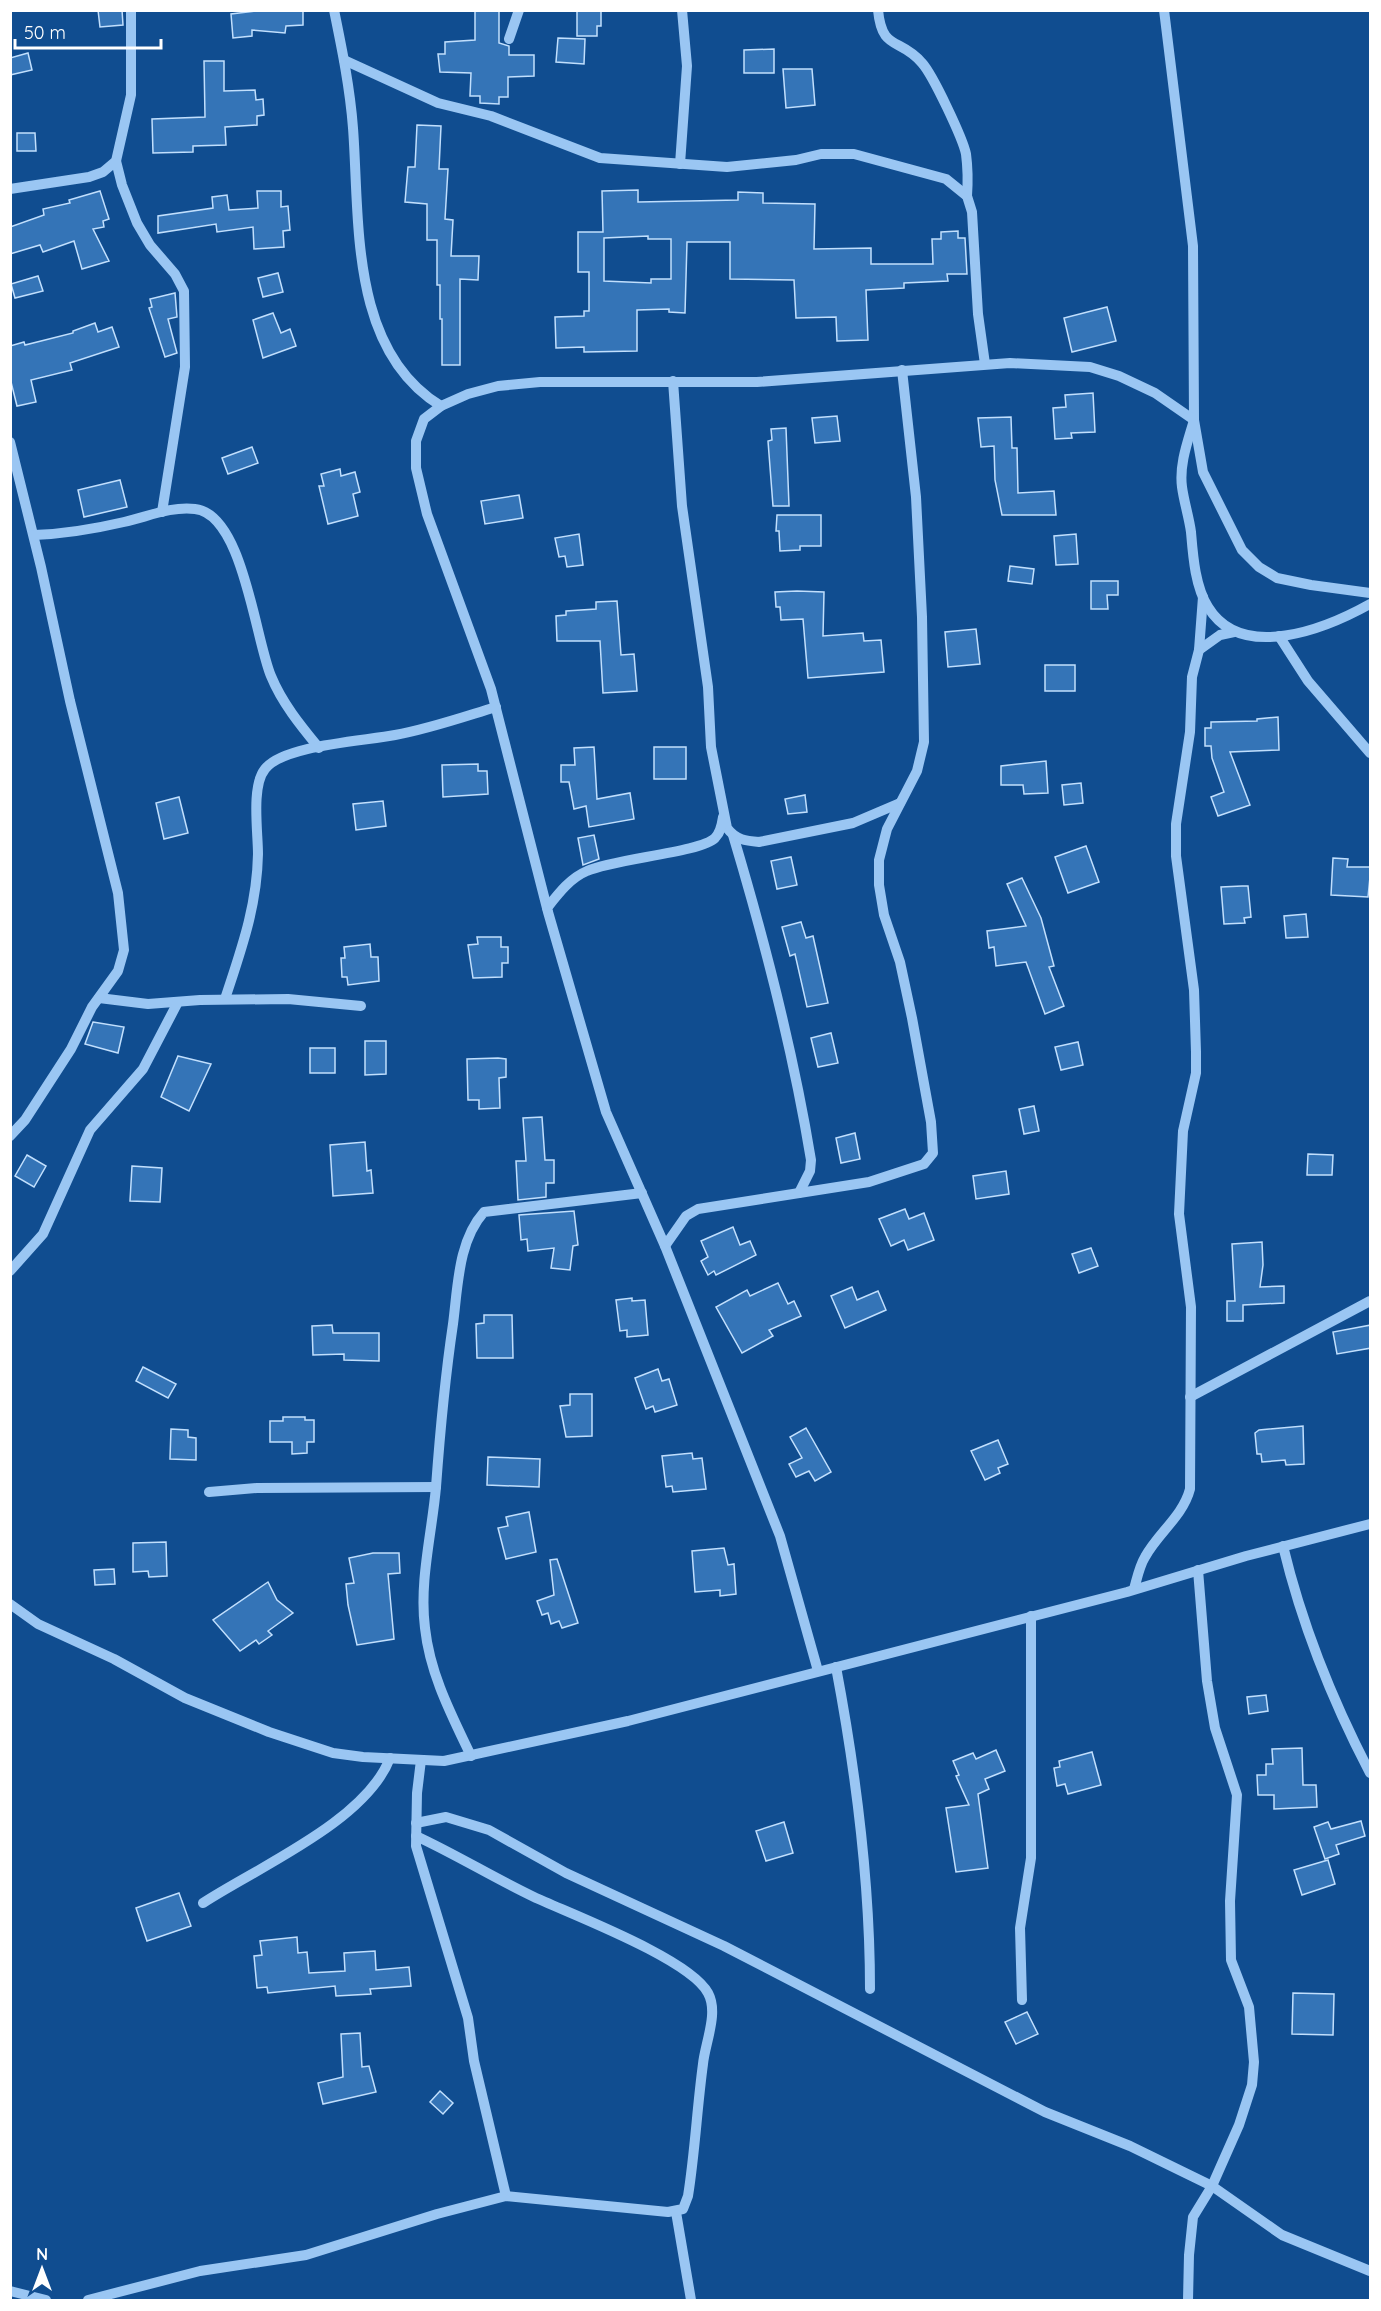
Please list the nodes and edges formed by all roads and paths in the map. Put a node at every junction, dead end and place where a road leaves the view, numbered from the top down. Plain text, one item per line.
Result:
1 (131, 10) edge
2 (334, 10) edge
3 (519, 10) edge
4 (682, 10) edge
5 (878, 10) edge
6 (1164, 10) edge
7 (509, 39) dead end
8 (344, 60) junction
9 (116, 161) junction
10 (680, 164) junction
11 (10, 189) edge
12 (967, 196) junction
13 (985, 364) junction
14 (902, 370) junction
15 (673, 381) junction
16 (441, 406) junction
17 (1194, 420) junction
18 (10, 442) edge
19 (162, 512) junction
20 (34, 536) junction
21 (1371, 593) edge
22 (1203, 594) junction
23 (1371, 604) edge
24 (1234, 632) junction
25 (1279, 636) junction
26 (1199, 651) junction
27 (496, 707) junction
28 (319, 748) junction
29 (1371, 753) edge
30 (900, 803) junction
31 (723, 816) junction
32 (733, 835) junction
33 (547, 908) junction
34 (99, 998) junction
35 (225, 999) junction
36 (178, 1002) junction
37 (361, 1006) dead end
38 (10, 1136) edge
39 (642, 1193) junction
40 (799, 1193) junction
41 (665, 1246) junction
42 (10, 1270) edge
43 (1371, 1301) edge
44 (1190, 1397) junction
45 (436, 1487) junction
46 (209, 1492) dead end
47 (1371, 1524) edge
48 (1283, 1546) junction
49 (1198, 1570) junction
50 (1134, 1589) junction
51 (10, 1604) edge
52 (1031, 1616) junction
53 (836, 1667) junction
54 (818, 1671) junction
55 (471, 1756) junction
56 (390, 1758) junction
57 (421, 1760) junction
58 (1371, 1773) edge
59 (417, 1823) junction
60 (417, 1836) junction
61 (203, 1904) dead end
62 (870, 1989) dead end
63 (1022, 2000) dead end
64 (1212, 2186) junction
65 (506, 2196) junction
66 (676, 2212) junction
67 (1371, 2271) edge
68 (10, 2291) edge
69 (46, 2301) edge
70 (88, 2301) edge
71 (691, 2301) edge
72 (1188, 2301) edge

1 - 9 street
2 - 8 street
3 - 7 street
4 - 10 street
5 - 12 street
6 - 17 street
8 - 10 street
8 - 16 street
9 - 11 street
9 - 19 street
10 - 12 street
12 - 13 street
13 - 14 street
13 - 17 street
14 - 15 street
14 - 30 street
15 - 16 street
15 - 31 street
16 - 27 street
17 - 21 street
17 - 22 street
18 - 20 street
19 - 20 street
19 - 28 street
20 - 34 street
22 - 24 street
22 - 26 street
23 - 25 street
24 - 25 street
24 - 26 street
25 - 29 street
26 - 44 street
27 - 28 street
27 - 33 street
28 - 35 street
30 - 32 street
30 - 40 street
31 - 32 street
31 - 33 street
32 - 40 street
33 - 39 street
34 - 36 street
34 - 38 street
35 - 36 street
35 - 37 street
36 - 42 street
39 - 41 street
39 - 45 street
40 - 41 street
41 - 54 street
43 - 44 street
44 - 50 street
45 - 46 street
45 - 55 street
47 - 48 street
48 - 49 street
48 - 58 street
49 - 50 street
49 - 64 street
50 - 52 street
51 - 56 street
52 - 53 street
52 - 63 street
53 - 54 street
53 - 62 street
54 - 55 street
55 - 57 street
56 - 57 street
56 - 61 street
57 - 59 street
59 - 60 street
59 - 64 street
60 - 65 street
60 - 66 street
64 - 67 street
64 - 72 street
65 - 66 street
65 - 70 street
66 - 71 street
68 - 69 street

